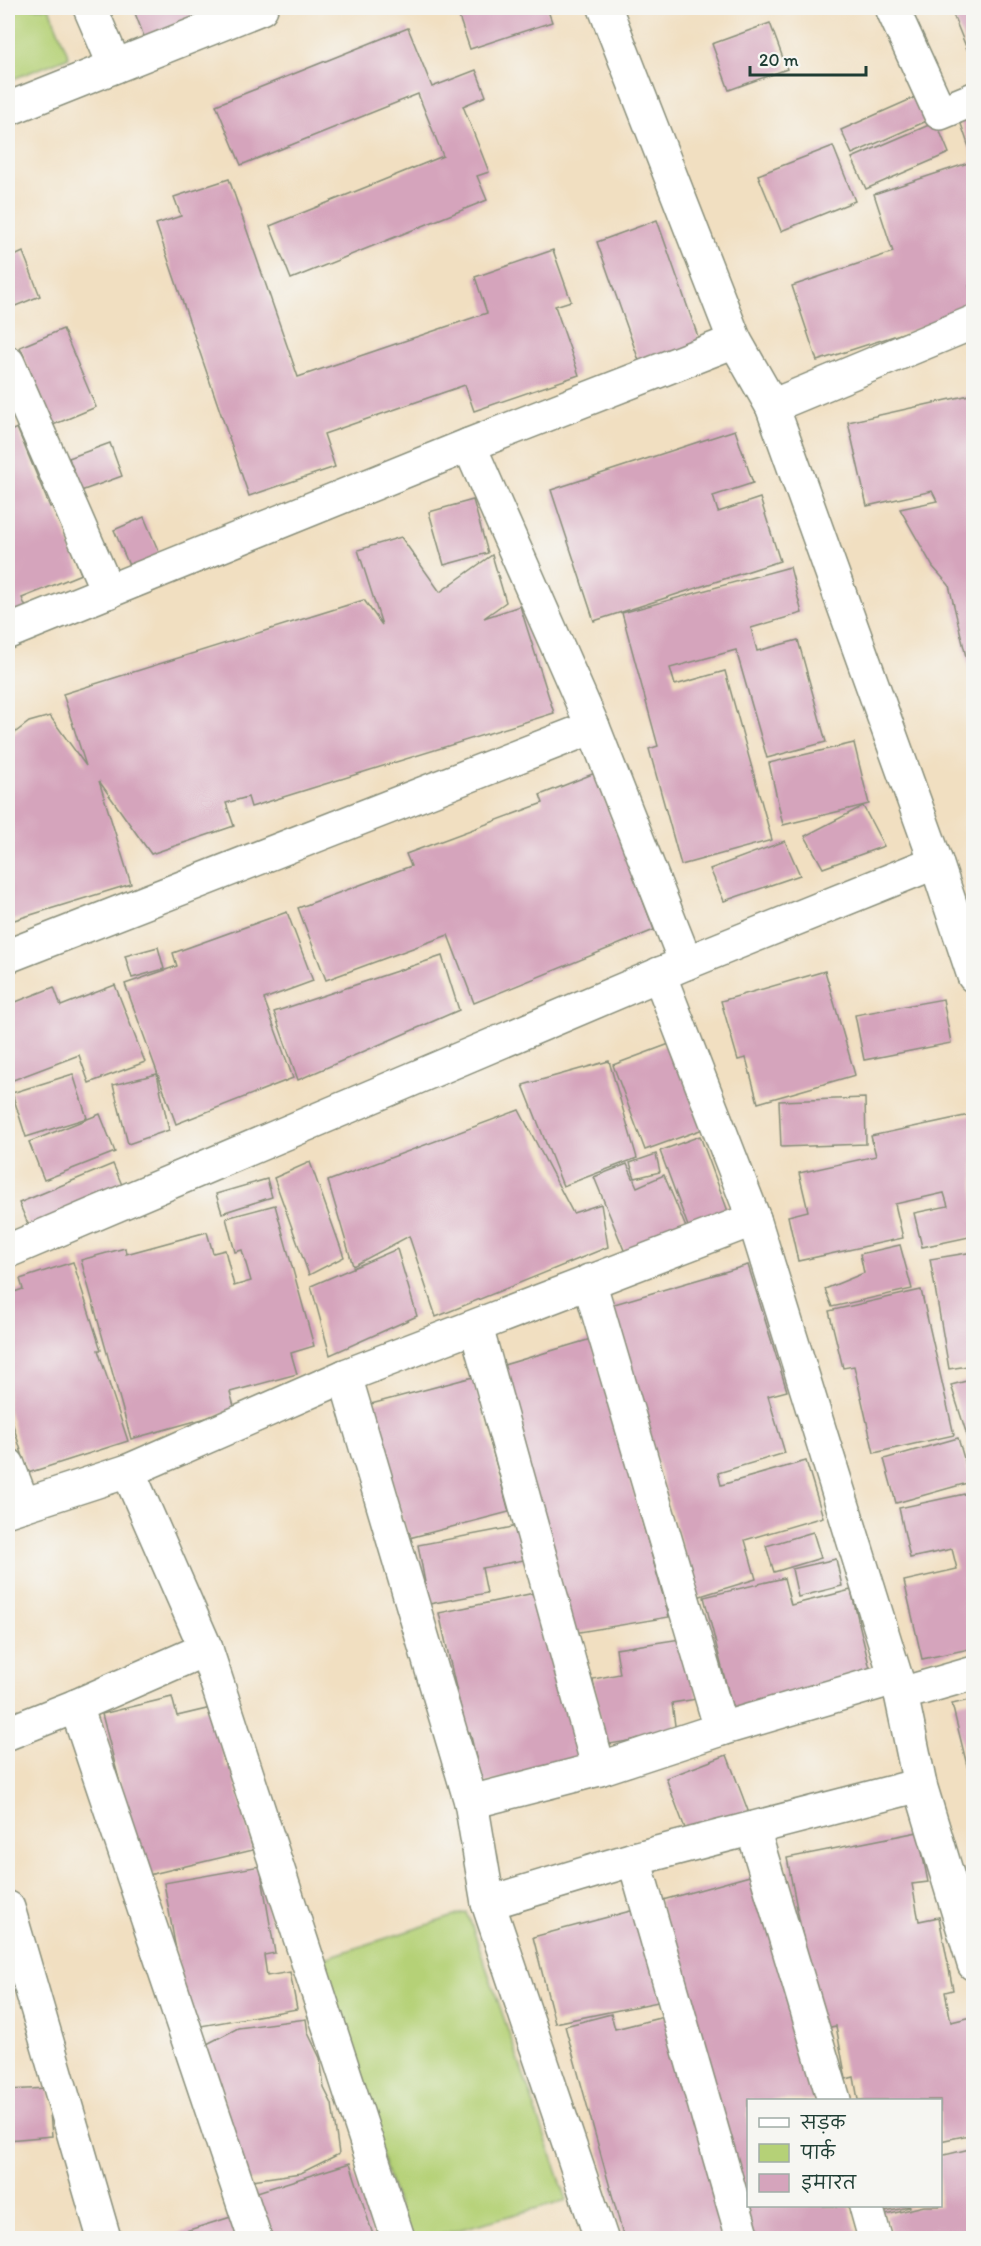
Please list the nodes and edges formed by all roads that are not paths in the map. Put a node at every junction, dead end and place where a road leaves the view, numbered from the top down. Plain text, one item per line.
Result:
1 (90, 8) edge
2 (261, 8) edge
3 (605, 8) edge
4 (892, 8) edge
5 (115, 66) junction
6 (974, 99) edge
7 (8, 109) edge
8 (974, 322) edge
9 (735, 341) junction
10 (9, 369) edge
11 (772, 406) junction
12 (469, 445) junction
13 (108, 592) junction
14 (8, 632) edge
15 (593, 727) junction
16 (936, 862) junction
17 (8, 956) edge
18 (673, 969) junction
19 (974, 976) edge
20 (754, 1219) junction
21 (8, 1251) edge
22 (589, 1281) junction
23 (476, 1327) junction
24 (345, 1376) junction
25 (8, 1465) edge
26 (128, 1471) junction
27 (15, 1507) edge
28 (206, 1648) junction
29 (974, 1673) edge
30 (898, 1686) junction
31 (76, 1706) junction
32 (722, 1729) junction
33 (8, 1734) edge
34 (599, 1769) junction
35 (920, 1785) junction
36 (471, 1802) junction
37 (753, 1829) junction
38 (634, 1858) junction
39 (488, 1903) junction
40 (8, 1908) edge
41 (974, 1964) edge
42 (834, 2099) edge
43 (867, 2207) edge
44 (104, 2238) edge
45 (255, 2238) edge
46 (398, 2238) edge
47 (602, 2238) edge
48 (743, 2238) edge
49 (875, 2238) edge

1 - 5 street
2 - 5 street
3 - 9 street
4 - 6 street
5 - 7 street
8 - 11 street
9 - 11 street
9 - 12 street
10 - 13 street
11 - 16 street
12 - 13 street
12 - 15 street
13 - 14 street
15 - 17 street
15 - 18 street
16 - 18 street
16 - 19 street
18 - 20 street
18 - 21 street
20 - 22 street
20 - 30 street
22 - 23 street
22 - 32 street
23 - 24 street
23 - 34 street
24 - 26 street
24 - 36 street
25 - 27 street
26 - 27 street
26 - 28 street
28 - 31 street
28 - 46 street
29 - 30 street
30 - 32 street
30 - 35 street
31 - 33 street
31 - 45 street
32 - 34 street
34 - 36 street
35 - 37 street
35 - 41 street
36 - 39 street
37 - 38 street
37 - 42 street
38 - 39 street
38 - 48 street
39 - 47 street
40 - 44 street
43 - 49 street

